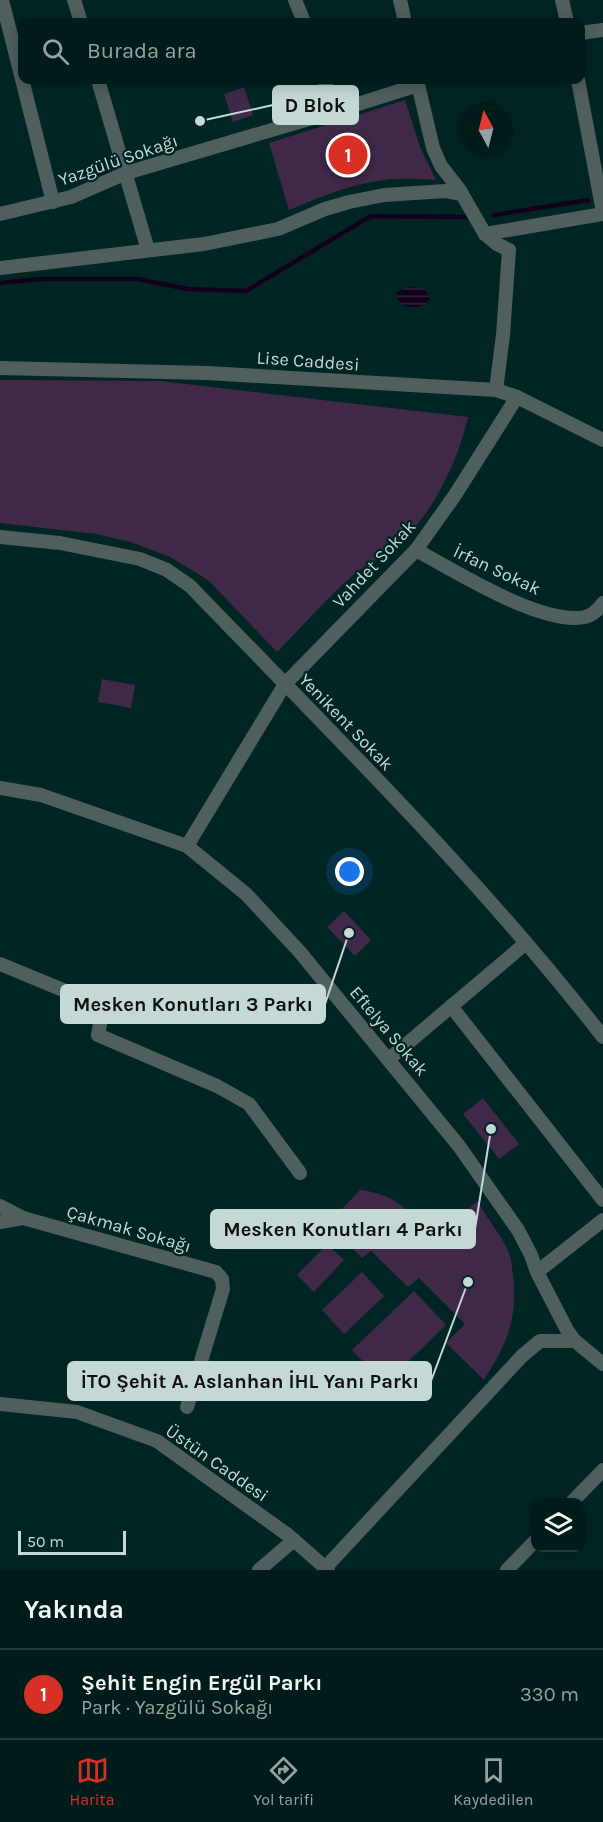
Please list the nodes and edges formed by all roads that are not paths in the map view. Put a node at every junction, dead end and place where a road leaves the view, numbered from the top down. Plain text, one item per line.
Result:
1 (2, 0) edge
2 (74, 0) edge
3 (295, 0) edge
4 (400, 0) edge
5 (562, 0) edge
6 (80, 18) edge
7 (302, 18) edge
8 (404, 18) edge
9 (566, 18) edge
10 (603, 30) edge
11 (585, 32) edge
12 (18, 63) edge
13 (23, 84) edge
14 (99, 84) edge
15 (326, 84) edge
16 (412, 84) edge
17 (418, 84) edge
18 (579, 84) edge
19 (336, 111) junction
20 (126, 173) junction
21 (462, 194) junction
22 (53, 202) junction
23 (603, 213) edge
24 (0, 214) edge
25 (485, 234) junction
26 (148, 250) junction
27 (0, 268) edge
28 (0, 368) edge
29 (496, 390) junction
30 (517, 397) junction
31 (603, 440) edge
32 (0, 537) edge
33 (416, 550) junction
34 (602, 609) edge
35 (285, 684) junction
36 (0, 788) edge
37 (187, 846) junction
38 (526, 943) junction
39 (0, 964) edge
40 (451, 1006) junction
41 (603, 1037) edge
42 (389, 1059) junction
43 (300, 1173) dead end
44 (603, 1200) edge
45 (0, 1206) edge
46 (23, 1218) junction
47 (603, 1220) edge
48 (0, 1222) edge
49 (537, 1272) junction
50 (576, 1341) junction
51 (603, 1364) edge
52 (0, 1404) edge
53 (187, 1407) dead end
54 (603, 1470) edge
55 (577, 1498) edge
56 (294, 1540) junction
57 (531, 1545) edge
58 (327, 1569) edge
59 (259, 1570) edge
60 (507, 1570) edge

1 - 12 street
2 - 6 street
3 - 7 street
4 - 8 street
5 - 9 street
10 - 11 street
13 - 22 street
14 - 20 street
15 - 19 street
16 - 19 street, Yazgülü Sokağı
17 - 21 street
18 - 23 street
19 - 20 street, Yazgülü Sokağı
20 - 22 street, Yazgülü Sokağı
20 - 26 street
21 - 25 street
21 - 26 street
22 - 24 street, Yazgülü Sokağı
23 - 25 street
25 - 29 street
26 - 27 street
28 - 29 street, Lise Caddesi
29 - 30 street, Lise Caddesi
30 - 31 street, Lise Caddesi
30 - 33 street, Vahdet Sokak
32 - 35 street, Yenikent Sokak
33 - 34 street, İrfan Sokak
33 - 35 street, Vahdet Sokak
35 - 37 street, Vahdet Sokak
35 - 38 street, Yenikent Sokak
36 - 37 street, Eftelya Sokak
37 - 42 street, Eftelya Sokak
38 - 40 street
38 - 41 street, Yenikent Sokak
39 - 43 street
40 - 42 street
40 - 44 street
42 - 49 street, Eftelya Sokak
45 - 46 street, Çakmak Sokağı
46 - 48 street
46 - 53 street, Çakmak Sokağı
47 - 49 street
49 - 50 street, Eftelya Sokak
50 - 51 street, Eftelya Sokak
50 - 58 street
52 - 56 street, Üstün Caddesi
54 - 55 street
56 - 58 street, Üstün Caddesi
56 - 59 street
57 - 60 street

